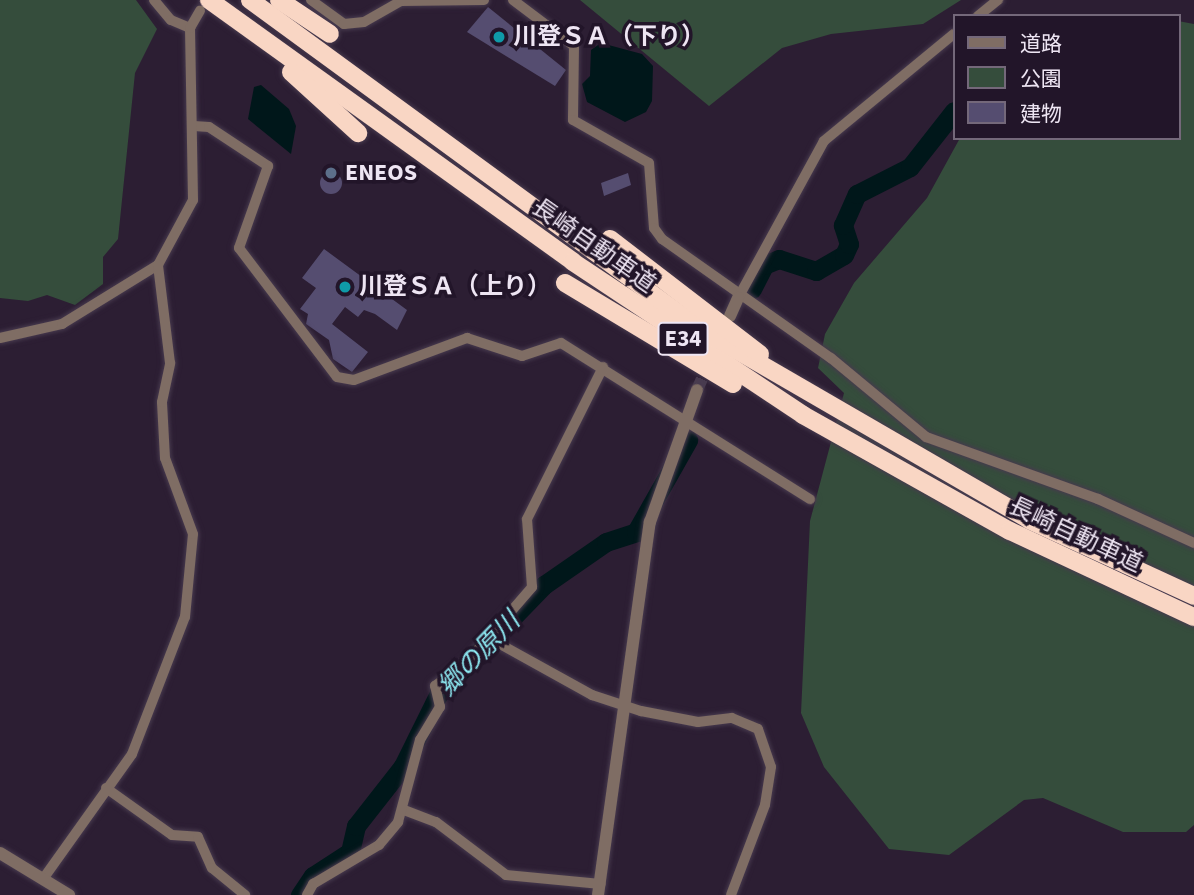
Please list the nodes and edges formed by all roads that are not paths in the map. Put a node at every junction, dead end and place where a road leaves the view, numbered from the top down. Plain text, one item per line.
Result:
1 (154, 0) edge
2 (250, 0) edge
3 (279, 0) edge
4 (311, 0) edge
5 (484, 0) edge
6 (513, 0) edge
7 (998, 0) edge
8 (204, 6) edge
9 (980, 14) edge
10 (229, 16) junction
11 (190, 29) junction
12 (330, 34) dead end
13 (953, 35) edge
14 (194, 126) junction
15 (358, 133) dead end
16 (610, 239) dead end
17 (158, 265) junction
18 (565, 283) dead end
19 (738, 298) junction
20 (730, 316) dead end
21 (0, 338) edge
22 (603, 367) junction
23 (696, 390) tunnel mouth
24 (813, 398) junction
25 (684, 419) junction
26 (872, 457) junction
27 (810, 499) dead end
28 (1194, 542) edge
29 (1194, 596) edge
30 (1194, 617) edge
31 (489, 638) junction
32 (626, 705) junction
33 (106, 788) junction
34 (404, 810) junction
35 (0, 853) edge
36 (43, 879) junction
37 (599, 889) edge
38 (69, 895) edge
39 (244, 895) edge
40 (307, 895) edge
41 (732, 895) edge

1 - 11 street
2 - 24 highway, 長崎自動車道 / E34
3 - 12 highway
4 - 5 street
6 - 19 street
7 - 9 street
8 - 10 highway, 長崎自動車道 / E34
8 - 11 street
10 - 15 highway
10 - 26 highway, 長崎自動車道 / E34
11 - 14 street
13 - 19 street
14 - 17 street
14 - 22 street
16 - 24 highway
17 - 21 street
17 - 33 street
18 - 26 highway
19 - 20 street
19 - 28 street
22 - 25 street
22 - 31 street
23 - 25 street
24 - 29 highway, 長崎自動車道 / E34
25 - 27 street
25 - 32 street
26 - 30 highway, 長崎自動車道 / E34
31 - 32 street
31 - 34 street
32 - 37 street
32 - 41 street
33 - 36 street
33 - 39 street
34 - 37 street
34 - 40 street
35 - 36 street
36 - 38 street

